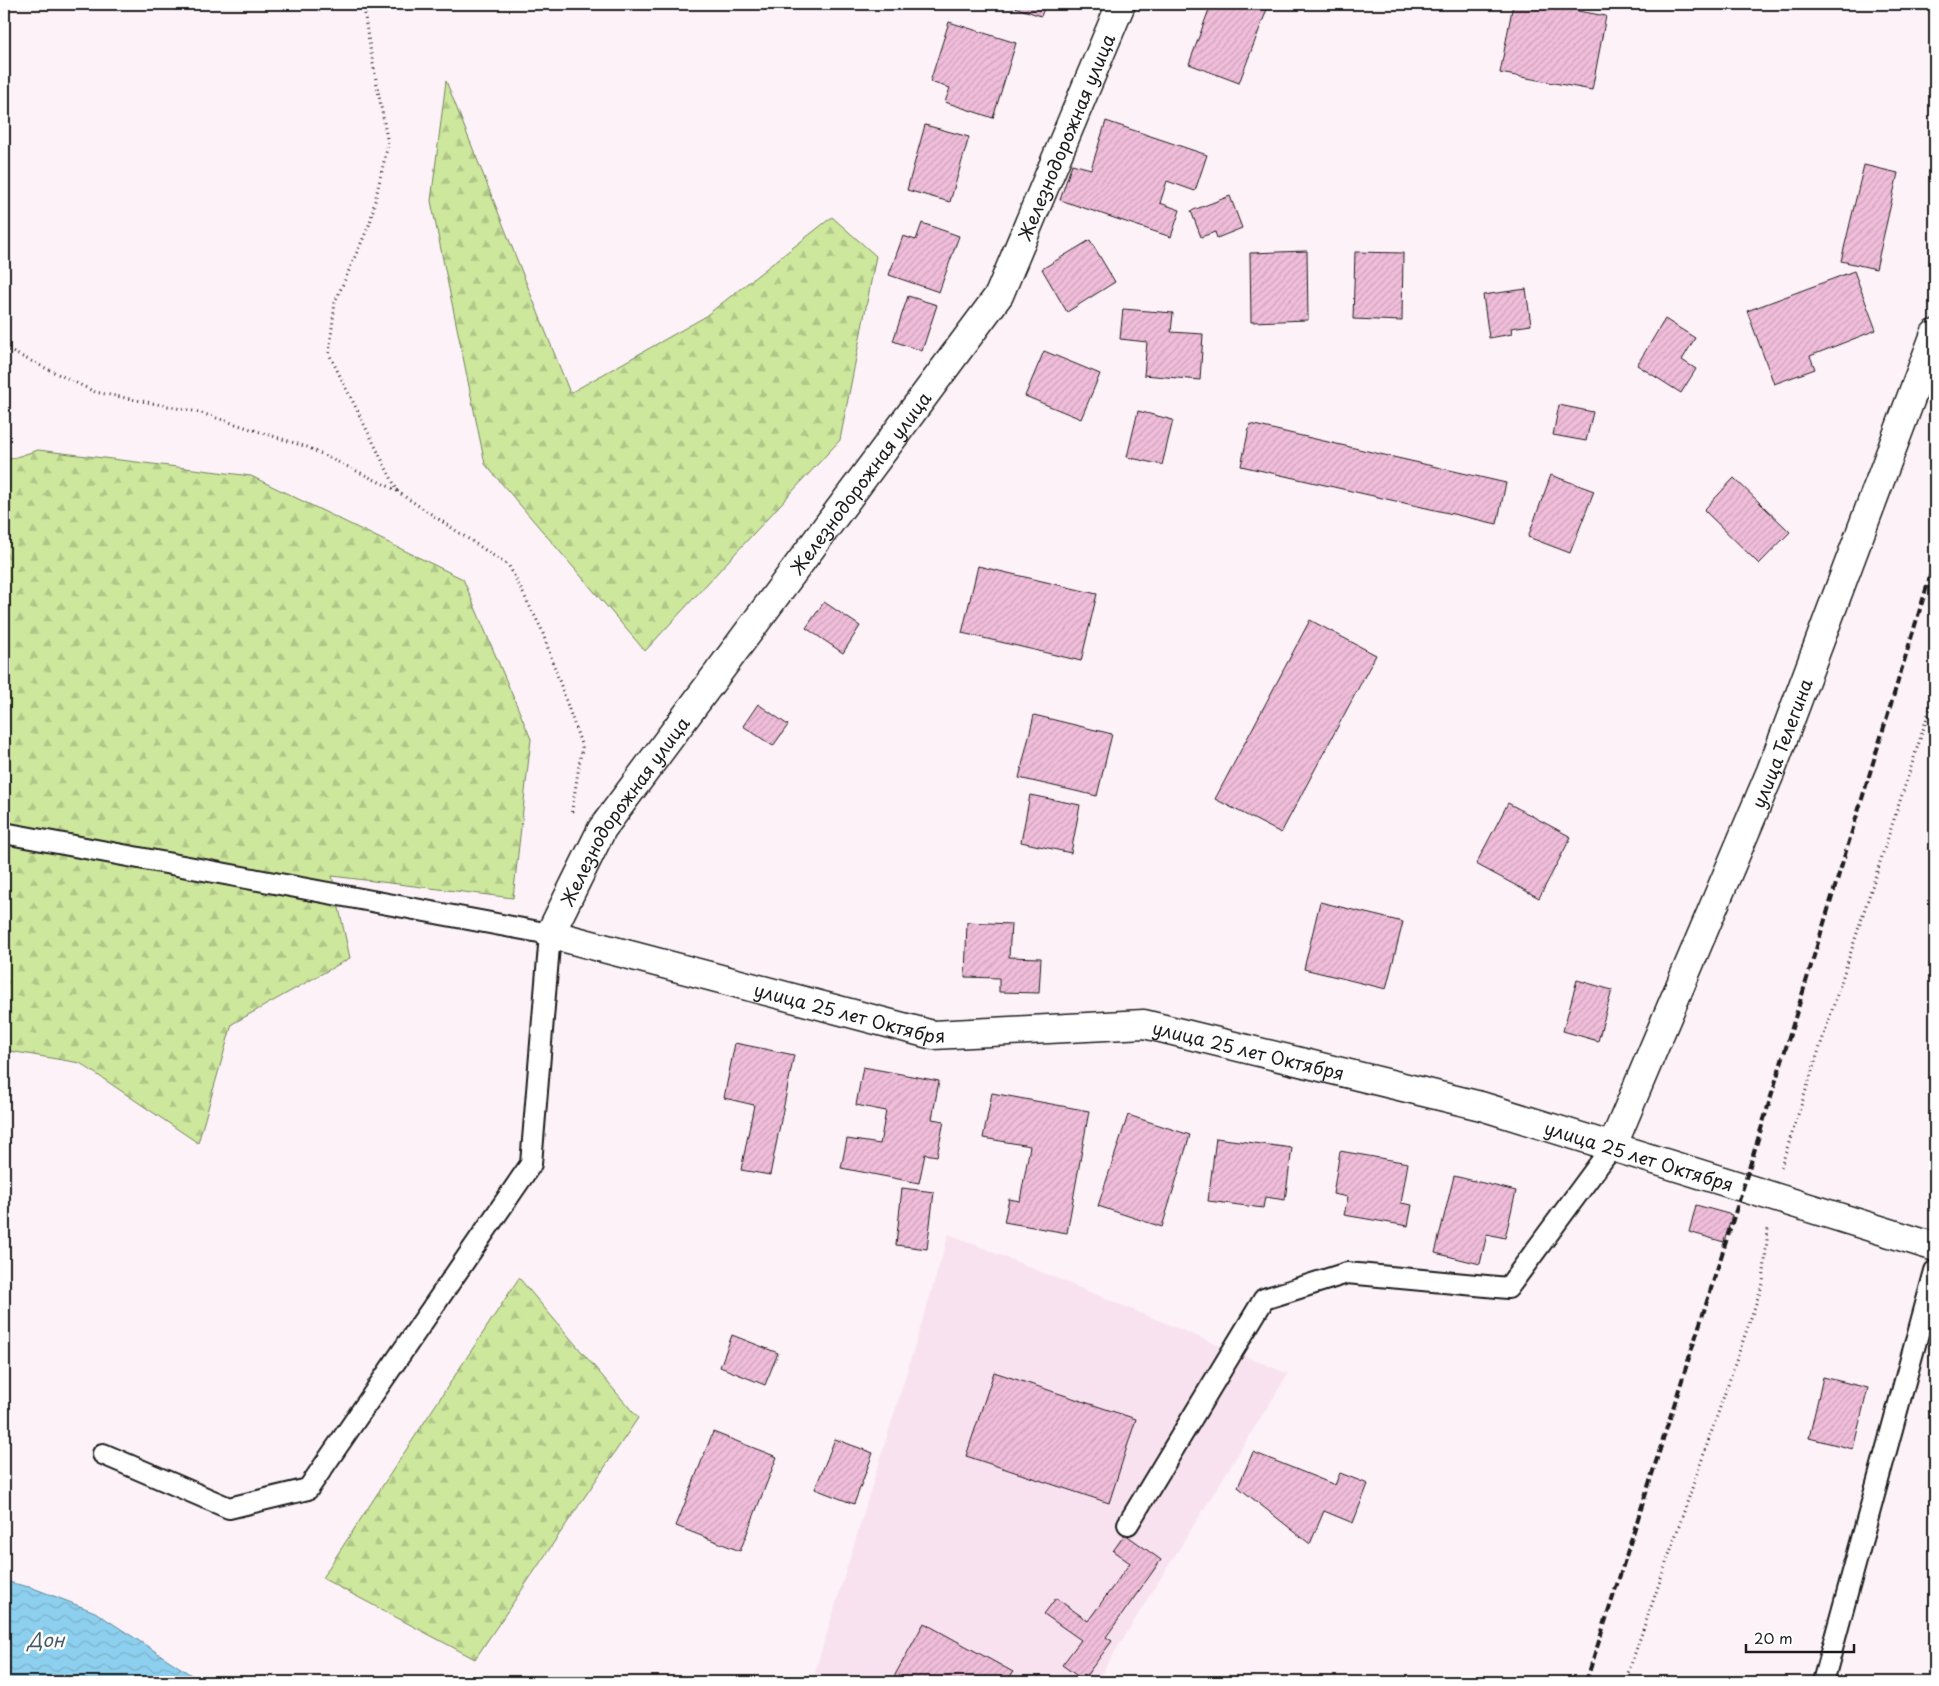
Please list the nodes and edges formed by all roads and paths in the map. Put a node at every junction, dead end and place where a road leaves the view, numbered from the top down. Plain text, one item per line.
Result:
1 (364, 4) edge
2 (1121, 4) edge
3 (1935, 334) edge
4 (4, 348) edge
5 (398, 492) junction
6 (1935, 693) edge
7 (570, 822) dead end
8 (4, 833) edge
9 (550, 934) junction
10 (1612, 1147) junction
11 (1771, 1196) junction
12 (1935, 1247) edge
13 (1935, 1272) edge
14 (103, 1454) dead end
15 (1128, 1524) dead end
16 (1626, 1682) edge
17 (1823, 1682) edge

1 - 5 path
2 - 9 street, Железнодорожная улица
3 - 10 street, улица Телегина
4 - 5 path
5 - 7 path
6 - 11 path
8 - 9 lane
9 - 10 street, улица 25 лет Октября
9 - 14 lane
10 - 11 street, улица 25 лет Октября
10 - 15 lane
11 - 12 street, улица 25 лет Октября
11 - 16 path
13 - 17 lane

